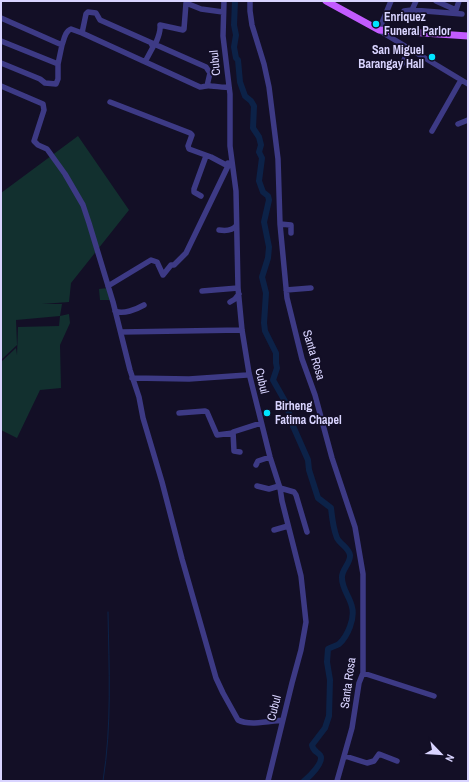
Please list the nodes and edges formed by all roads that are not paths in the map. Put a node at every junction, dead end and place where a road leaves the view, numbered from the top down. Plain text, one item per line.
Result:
1 (224, 1) edge
2 (250, 1) edge
3 (326, 1) edge
4 (390, 1) edge
5 (416, 1) edge
6 (436, 1) edge
7 (459, 1) edge
8 (412, 10) junction
9 (404, 11) dead end
10 (223, 12) junction
11 (456, 12) junction
12 (462, 14) dead end
13 (1, 18) edge
14 (379, 30) junction
15 (82, 33) junction
16 (468, 36) edge
17 (1, 41) edge
18 (153, 44) junction
19 (62, 46) junction
20 (409, 50) junction
21 (143, 61) junction
22 (1, 63) edge
23 (58, 64) junction
24 (402, 64) dead end
25 (461, 80) junction
26 (468, 84) edge
27 (1, 86) edge
28 (207, 86) junction
29 (229, 87) junction
30 (110, 102) dead end
31 (468, 120) edge
32 (458, 124) dead end
33 (432, 131) dead end
34 (206, 156) junction
35 (232, 160) junction
36 (228, 166) junction
37 (201, 196) dead end
38 (280, 224) junction
39 (236, 226) junction
40 (219, 230) dead end
41 (291, 233) dead end
42 (108, 286) junction
43 (238, 288) junction
44 (311, 288) dead end
45 (286, 290) junction
46 (202, 291) dead end
47 (239, 294) junction
48 (230, 302) dead end
49 (144, 305) dead end
50 (115, 311) junction
51 (242, 330) junction
52 (121, 332) junction
53 (249, 373) junction
54 (132, 378) junction
55 (179, 413) dead end
56 (261, 423) junction
57 (233, 434) junction
58 (240, 452) dead end
59 (270, 457) junction
60 (256, 465) dead end
61 (257, 486) dead end
62 (279, 487) junction
63 (288, 526) junction
64 (274, 530) dead end
65 (307, 532) dead end
66 (363, 674) junction
67 (434, 696) dead end
68 (283, 720) junction
69 (345, 756) junction
70 (397, 761) dead end
71 (268, 781) edge
72 (337, 781) edge

1 - 10 street, Cubul
2 - 38 street, Santa Rosa
3 - 14 main road
4 - 14 street
5 - 8 street
6 - 11 street
7 - 11 street
8 - 9 street
8 - 11 street
10 - 18 street
10 - 29 street, Cubul
11 - 12 street
13 - 19 street
14 - 16 main road
14 - 20 street
15 - 18 street
15 - 19 street
15 - 21 street
17 - 23 street
18 - 21 street
18 - 28 street
19 - 23 street
20 - 24 street
20 - 25 street
21 - 28 street
22 - 23 street
25 - 26 street
25 - 33 street
27 - 42 street
28 - 29 street
29 - 35 street, Cubul
30 - 34 street
31 - 32 street
34 - 36 street
34 - 37 street
35 - 36 street
35 - 39 street, Cubul
36 - 42 street
38 - 41 street
38 - 45 street, Santa Rosa
39 - 40 street
39 - 43 street, Cubul
42 - 50 street
43 - 46 street
43 - 47 street, Cubul
44 - 45 street
45 - 66 street, Santa Rosa
47 - 48 street
47 - 51 street, Cubul
49 - 50 street
50 - 52 street
51 - 52 street
51 - 53 street, Cubul
52 - 54 street
53 - 54 street
53 - 56 street, Cubul
54 - 68 street
55 - 57 street
56 - 57 street
56 - 59 street, Cubul
57 - 58 street
59 - 60 street
59 - 62 street, Cubul
61 - 62 street
62 - 63 street, Cubul
62 - 65 street
63 - 64 street
63 - 68 street, Cubul
66 - 67 street
66 - 69 street, Santa Rosa
68 - 71 street, Cubul
69 - 70 street
69 - 72 street, Santa Rosa

